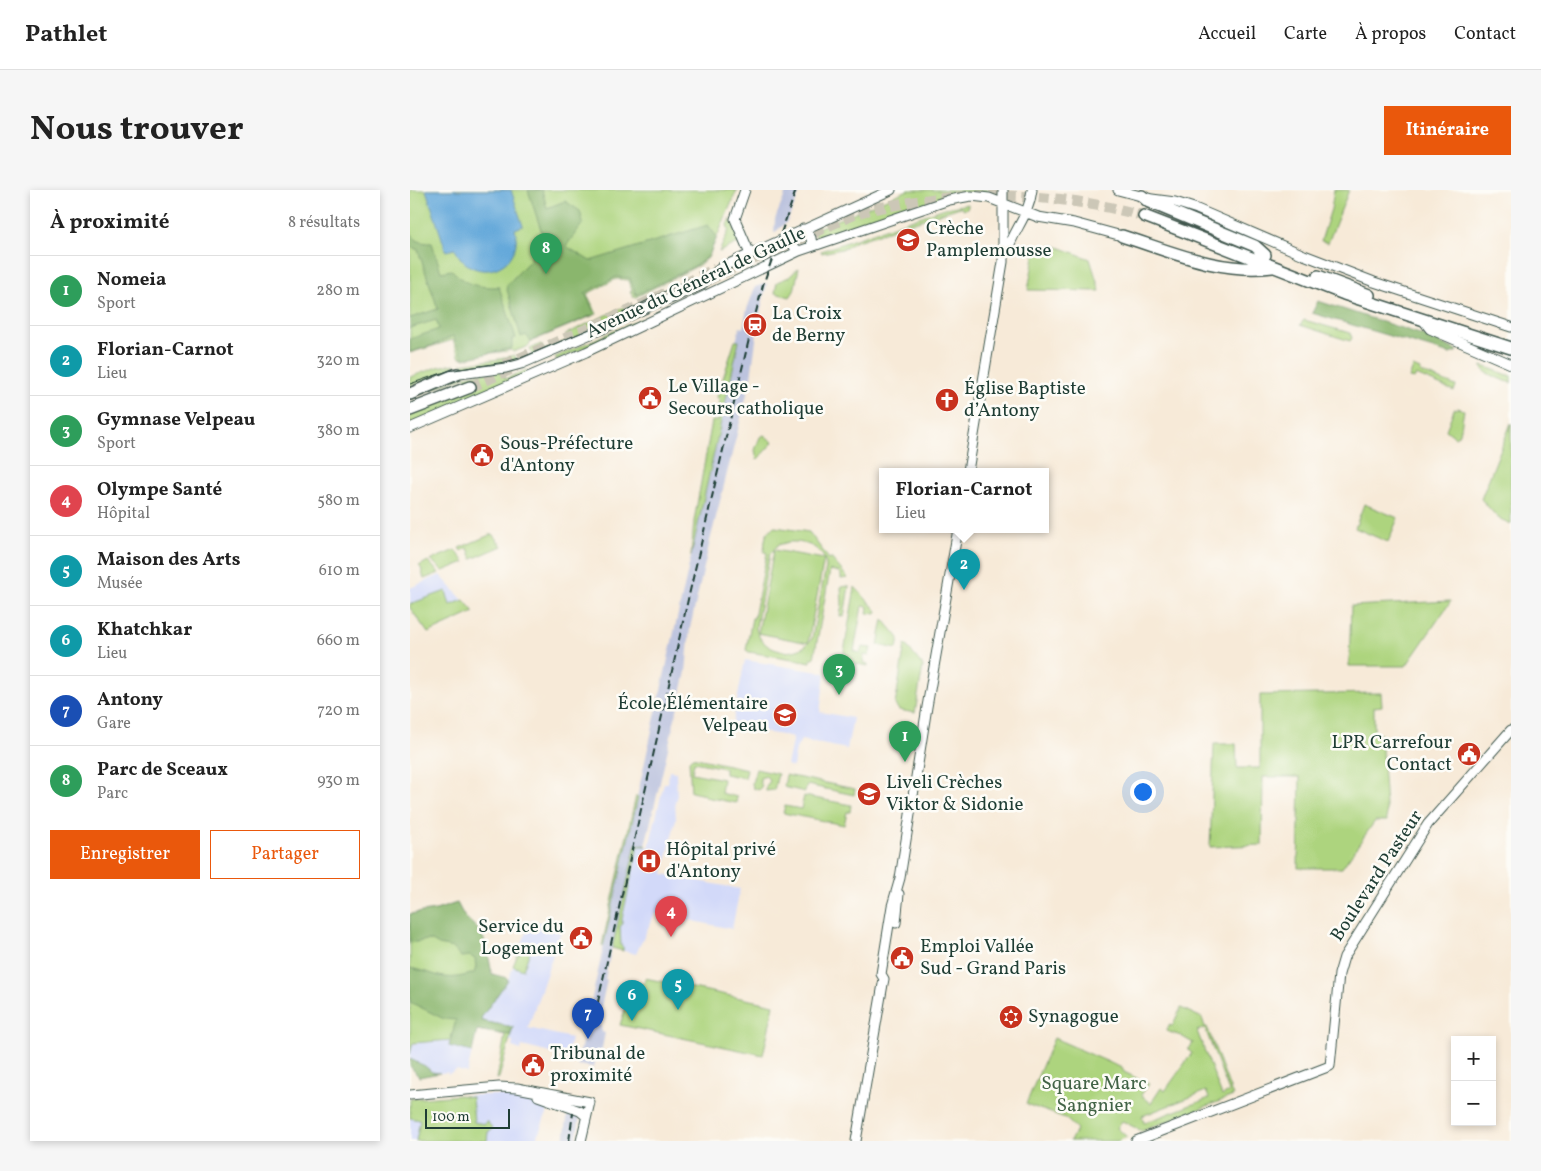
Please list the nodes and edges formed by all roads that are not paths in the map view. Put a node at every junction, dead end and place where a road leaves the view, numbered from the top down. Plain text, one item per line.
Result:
1 (745, 190) edge
2 (890, 190) edge
3 (1003, 190) edge
4 (1032, 190) edge
5 (1118, 190) edge
6 (1142, 196) junction
7 (1002, 202) junction
8 (1026, 214) junction
9 (803, 229) junction
10 (792, 234) junction
11 (1122, 236) joint
12 (812, 246) junction
13 (799, 251) junction
14 (750, 254) junction
15 (1265, 255) junction
16 (1003, 262) junction
17 (1276, 266) junction
18 (1423, 320) junction
19 (1511, 327) edge
20 (1511, 340) edge
21 (1511, 348) edge
22 (1511, 364) edge
23 (457, 374) junction
24 (410, 388) edge
25 (410, 394) edge
26 (410, 402) edge
27 (410, 410) edge
28 (410, 428) edge
29 (969, 468) edge
30 (957, 533) edge
31 (1511, 730) edge
32 (475, 1088) junction
33 (410, 1090) edge
34 (410, 1095) edge
35 (560, 1100) junction
36 (586, 1116) junction
37 (581, 1141) edge
38 (856, 1141) edge
39 (1136, 1141) edge

1 - 14 main road
2 - 9 main road, Avenue du Général de Gaulle
3 - 7 main road
4 - 8 main road
5 - 6 main road
6 - 15 highway
6 - 19 main road
7 - 8 main road, Avenue du Général de Gaulle
7 - 12 main road, Avenue du Général de Gaulle
7 - 16 main road
8 - 11 main road
8 - 16 main road
9 - 10 main road, Avenue du Général de Gaulle
9 - 12 main road
10 - 13 main road
10 - 14 main road, Avenue du Général de Gaulle
11 - 17 highway
12 - 13 main road, Avenue du Général de Gaulle
13 - 28 main road, Avenue du Général de Gaulle
14 - 23 main road, Avenue du Général de Gaulle
15 - 17 highway
15 - 20 highway
16 - 29 main road
17 - 18 highway
18 - 21 highway
18 - 22 main road
23 - 24 main road, Avenue du Général de Gaulle
23 - 25 highway
26 - 27 highway
30 - 38 main road
31 - 39 main road, Boulevard Pasteur
32 - 33 main road
32 - 34 main road
32 - 35 main road
35 - 36 main road
35 - 36 main road
36 - 37 main road

